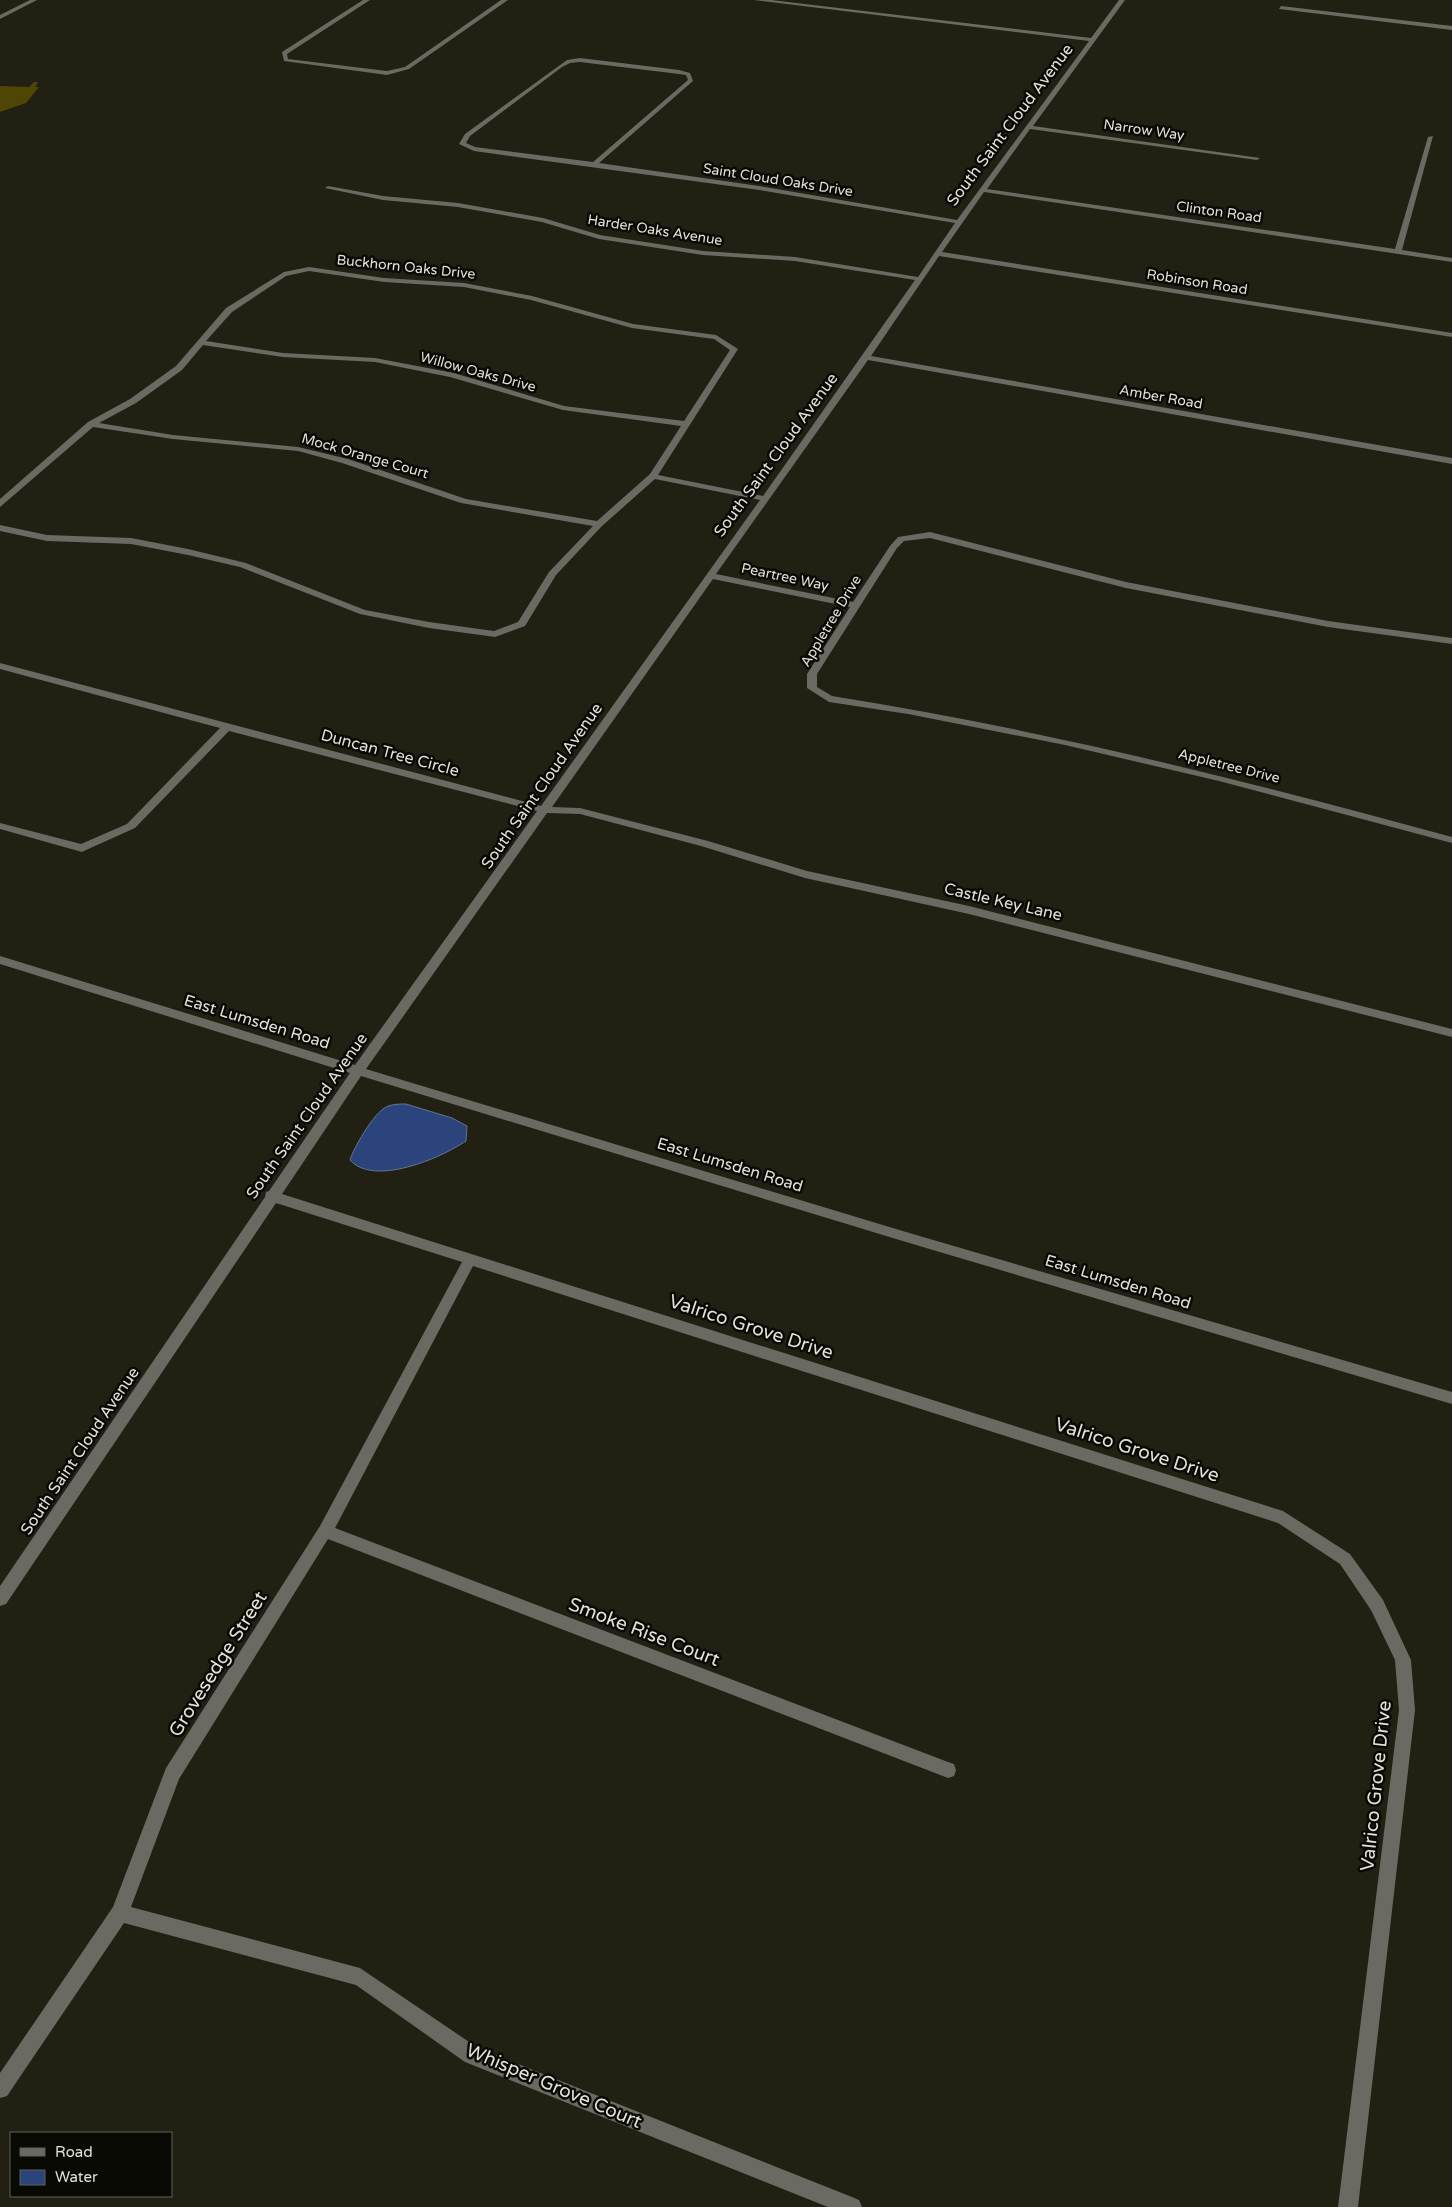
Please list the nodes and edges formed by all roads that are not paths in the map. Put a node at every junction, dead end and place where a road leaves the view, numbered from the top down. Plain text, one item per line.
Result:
1 (34, 0) edge
2 (367, 0) edge
3 (506, 0) edge
4 (757, 0) edge
5 (1122, 0) edge
6 (1285, 0) edge
7 (0, 17) edge
8 (1452, 28) edge
9 (1093, 40) junction
10 (1027, 127) junction
11 (1431, 137) dead end
12 (1257, 158) dead end
13 (594, 164) junction
14 (328, 188) dead end
15 (982, 190) junction
16 (959, 222) junction
17 (1398, 252) junction
18 (938, 254) junction
19 (1452, 260) edge
20 (920, 279) junction
21 (1452, 335) edge
22 (202, 343) junction
23 (866, 357) junction
24 (90, 424) junction
25 (686, 424) junction
26 (1452, 461) edge
27 (654, 476) junction
28 (765, 499) junction
29 (0, 504) edge
30 (599, 524) junction
31 (0, 528) edge
32 (710, 576) junction
33 (854, 605) junction
34 (1452, 641) edge
35 (0, 666) edge
36 (227, 727) junction
37 (546, 810) junction
38 (0, 826) edge
39 (1452, 840) edge
40 (0, 960) edge
41 (1452, 1034) edge
42 (358, 1071) junction
43 (271, 1196) junction
44 (470, 1259) junction
45 (1452, 1398) edge
46 (325, 1532) junction
47 (0, 1598) edge
48 (948, 1770) dead end
49 (120, 1913) junction
50 (0, 2089) edge
51 (852, 2207) edge
52 (1348, 2207) edge

1 - 7 street
2 - 3 street
4 - 9 street
5 - 9 street, South Saint Cloud Avenue
6 - 8 street
9 - 10 street, South Saint Cloud Avenue
10 - 12 street, Narrow Way
10 - 15 street, South Saint Cloud Avenue
11 - 17 street
13 - 13 street, Saint Cloud Oaks Drive
13 - 16 street, Saint Cloud Oaks Drive
14 - 20 street, Harder Oaks Avenue
15 - 16 street, South Saint Cloud Avenue
15 - 17 street, Clinton Road
16 - 18 street, South Saint Cloud Avenue
17 - 19 street, Clinton Road
18 - 20 street, South Saint Cloud Avenue
18 - 21 street, Robinson Road
20 - 23 street, South Saint Cloud Avenue
22 - 24 street, Buckhorn Oaks Drive
22 - 25 street, Willow Oaks Drive
22 - 25 street, Buckhorn Oaks Drive
23 - 26 street, Amber Road
23 - 28 street, South Saint Cloud Avenue
24 - 29 street, Buckhorn Oaks Drive
24 - 30 street, Mock Orange Court
25 - 27 street, Buckhorn Oaks Drive
27 - 28 street
27 - 30 street, Buckhorn Oaks Drive
28 - 32 street, South Saint Cloud Avenue
30 - 31 street, Buckhorn Oaks Drive
32 - 33 street, Peartree Way
32 - 37 street, South Saint Cloud Avenue
33 - 34 street, Appletree Drive
33 - 39 street, Appletree Drive
35 - 36 street, Duncan Tree Circle
36 - 37 street, Duncan Tree Circle
36 - 38 street
37 - 41 street, Castle Key Lane
37 - 42 street, South Saint Cloud Avenue
40 - 42 street, East Lumsden Road
42 - 43 street, South Saint Cloud Avenue
42 - 45 street, East Lumsden Road
43 - 44 street, Valrico Grove Drive
43 - 47 street, South Saint Cloud Avenue
44 - 46 street, Grovesedge Street
44 - 52 street, Valrico Grove Drive
46 - 48 street, Smoke Rise Court
46 - 49 street, Grovesedge Street
49 - 50 street, Grovesedge Street
49 - 51 street, Whisper Grove Court

